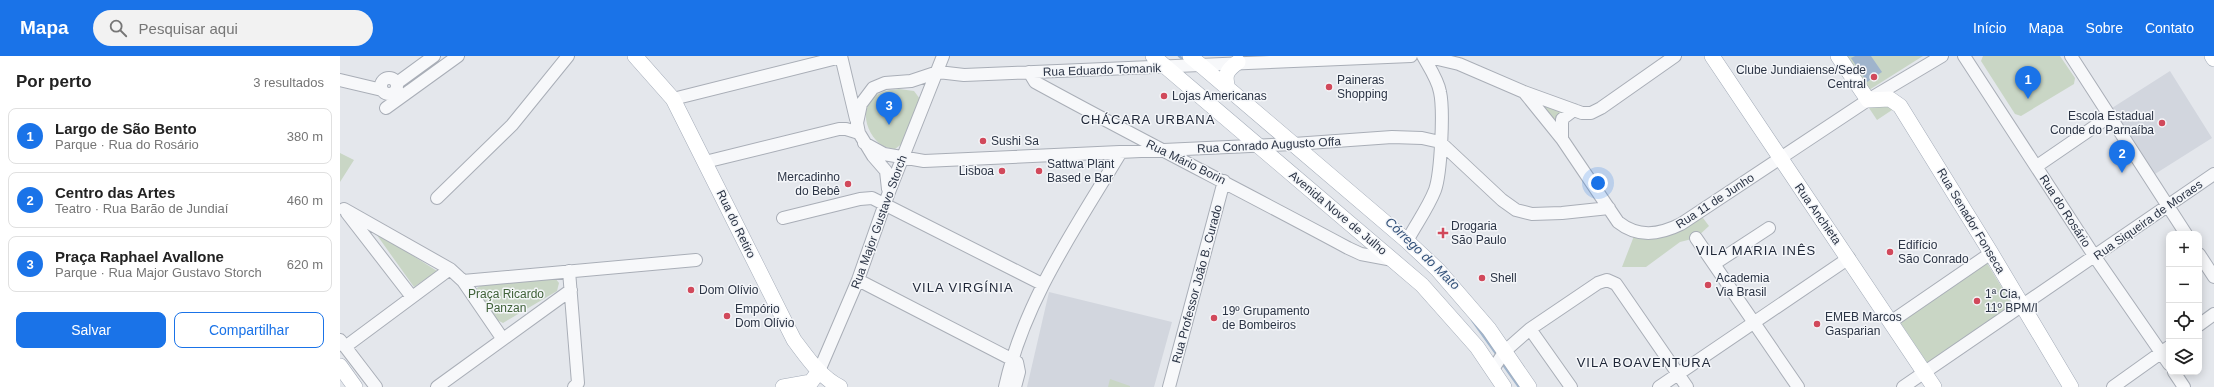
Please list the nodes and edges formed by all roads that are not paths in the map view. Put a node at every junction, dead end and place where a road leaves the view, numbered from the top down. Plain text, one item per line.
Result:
1 (434, 56) edge
2 (458, 56) edge
3 (568, 56) edge
4 (635, 56) edge
5 (943, 56) edge
6 (1154, 56) edge
7 (1411, 56) edge
8 (1424, 56) edge
9 (1675, 56) edge
10 (1712, 56) edge
11 (1838, 56) edge
12 (1942, 56) edge
13 (1964, 56) edge
14 (2071, 56) edge
15 (2212, 56) edge
16 (841, 57) edge
17 (1304, 58) edge
18 (2214, 59) edge
19 (1971, 61) edge
20 (1194, 62) edge
21 (1238, 62) junction
22 (1168, 67) junction
23 (938, 72) junction
24 (1028, 72) junction
25 (340, 80) edge
26 (910, 81) junction
27 (849, 88) junction
28 (1228, 89) junction
29 (1524, 92) junction
30 (867, 94) junction
31 (673, 99) junction
32 (1868, 100) junction
33 (926, 102) junction
34 (386, 108) dead end
35 (1574, 110) junction
36 (2110, 116) junction
37 (860, 128) junction
38 (1562, 139) junction
39 (1440, 142) junction
40 (1294, 144) junction
41 (1259, 146) junction
42 (1160, 150) junction
43 (1120, 152) junction
44 (904, 156) junction
45 (1780, 159) junction
46 (706, 162) junction
47 (2037, 166) junction
48 (2214, 174) edge
49 (1224, 181) junction
50 (437, 198) dead end
51 (886, 198) junction
52 (2168, 206) junction
53 (342, 207) edge
54 (1608, 208) junction
55 (783, 218) dead end
56 (1769, 228) dead end
57 (2184, 231) edge
58 (1361, 233) junction
59 (1696, 238) dead end
60 (1407, 240) junction
61 (1348, 248) junction
62 (1991, 253) junction
63 (2095, 257) junction
64 (1849, 258) junction
65 (2202, 259) edge
66 (696, 260) dead end
67 (1393, 260) junction
68 (1714, 264) junction
69 (450, 269) junction
70 (569, 271) junction
71 (2214, 277) edge
72 (858, 280) junction
73 (463, 281) junction
74 (1042, 284) junction
75 (571, 290) junction
76 (412, 297) junction
77 (2022, 307) junction
78 (2214, 314) edge
79 (1753, 322) junction
80 (1892, 322) junction
81 (2202, 323) edge
82 (1530, 329) junction
83 (502, 338) junction
84 (343, 344) edge
85 (2165, 350) edge
86 (1500, 359) junction
87 (1011, 360) junction
88 (340, 366) edge
89 (819, 371) junction
90 (1925, 372) junction
91 (1678, 374) junction
92 (2176, 375) edge
93 (835, 386) edge
94 (355, 387) edge
95 (376, 387) edge
96 (436, 387) edge
97 (574, 387) edge
98 (783, 387) edge
99 (1004, 387) edge
100 (1016, 387) edge
101 (1169, 387) edge
102 (1504, 387) edge
103 (1530, 387) edge
104 (1570, 387) edge
105 (1659, 387) edge
106 (1687, 387) edge
107 (1798, 387) edge
108 (1903, 387) edge
109 (1934, 387) edge
110 (2071, 387) edge
111 (2113, 387) edge
112 (2184, 387) edge

1 - 25 street
2 - 34 street
3 - 50 street
4 - 31 main road, Rua do Retiro
5 - 23 street, Rua Major Gustavo Storch
6 - 22 main road, Avenida Nove de Julho
7 - 17 street, Rua Eduardo Tomanik
8 - 29 street
8 - 39 street
9 - 35 street
10 - 45 main road, Rua Anchieta
11 - 32 main road
12 - 32 street, Rua 11 de Junho
13 - 19 street, Rua do Rosário
14 - 36 street
15 - 18 main road
16 - 27 street
16 - 31 street
17 - 21 street, Rua Eduardo Tomanik
19 - 47 street, Rua do Rosário
20 - 21 street, Rua Eduardo Tomanik
20 - 22 street, Rua Eduardo Tomanik
20 - 28 main road, Avenida Nove de Julho
21 - 28 main road
22 - 24 street, Rua Eduardo Tomanik
22 - 41 main road, Avenida Nove de Julho
23 - 24 street, Rua Eduardo Tomanik
23 - 26 street
23 - 33 street, Rua Major Gustavo Storch
24 - 42 street, Rua Mário Borin
26 - 30 street
26 - 33 street
27 - 30 street
27 - 37 street
28 - 40 main road, Avenida Nove de Julho
29 - 35 street
29 - 38 street, Rua 11 de Junho
30 - 37 street
31 - 46 main road, Rua do Retiro
32 - 45 street, Rua 11 de Junho
32 - 62 main road, Rua Senador Fonseca
33 - 44 street, Rua Major Gustavo Storch
35 - 38 street
36 - 47 street
36 - 52 street
37 - 44 street
37 - 46 street
37 - 51 street
38 - 54 street, Rua 11 de Junho
39 - 40 street, Rua Conrado Augusto Offa
39 - 54 street
39 - 60 street
40 - 41 street, Rua Conrado Augusto Offa
40 - 60 main road, Avenida Nove de Julho
41 - 42 street, Rua Conrado Augusto Offa
41 - 58 main road, Avenida Nove de Julho
42 - 43 street, Rua Conrado Augusto Offa
42 - 49 street, Rua Mário Borin
43 - 44 street, Rua Conrado Augusto Offa
43 - 74 street
44 - 51 street, Rua Major Gustavo Storch
45 - 54 street, Rua 11 de Junho
45 - 64 main road, Rua Anchieta
46 - 89 main road, Rua do Retiro
47 - 63 street, Rua do Rosário
48 - 52 street, Rua Siqueira de Moraes
49 - 61 street, Rua Mário Borin
49 - 101 street, Rua Professor João B. Curado
51 - 55 street
51 - 72 street, Rua Major Gustavo Storch
51 - 74 street
52 - 57 street
52 - 63 street, Rua Siqueira de Moraes
53 - 69 street
53 - 76 street
56 - 68 street
58 - 61 street
58 - 67 main road, Avenida Nove de Julho
59 - 68 street
60 - 86 main road, Avenida Nove de Julho
61 - 67 street, Rua Mário Borin
62 - 77 main road, Rua Senador Fonseca
62 - 80 street
63 - 77 street, Rua Siqueira de Moraes
63 - 85 street, Rua do Rosário
64 - 79 street
64 - 80 main road, Rua Anchieta
65 - 71 street
66 - 70 street
67 - 86 main road, Avenida Nove de Julho
68 - 79 street
69 - 73 street
69 - 76 street
70 - 73 street
70 - 75 street
72 - 87 street
72 - 89 street, Rua Major Gustavo Storch
73 - 83 street
74 - 87 street
75 - 83 street
75 - 97 street
76 - 84 street
77 - 90 street, Rua Siqueira de Moraes
77 - 110 main road, Rua Senador Fonseca
78 - 81 street
79 - 91 street
79 - 107 street
80 - 90 main road, Rua Anchieta
82 - 86 street
82 - 91 street
82 - 104 street
83 - 96 street
84 - 95 street
85 - 111 street
86 - 102 main road, Avenida Nove de Julho
86 - 103 main road, Avenida Nove de Julho
87 - 99 street
87 - 100 street
88 - 94 main road
89 - 93 main road, Rua do Retiro
89 - 98 main road
90 - 108 street, Rua Siqueira de Moraes
90 - 109 main road, Rua Anchieta
91 - 105 street
91 - 106 street
92 - 112 street

